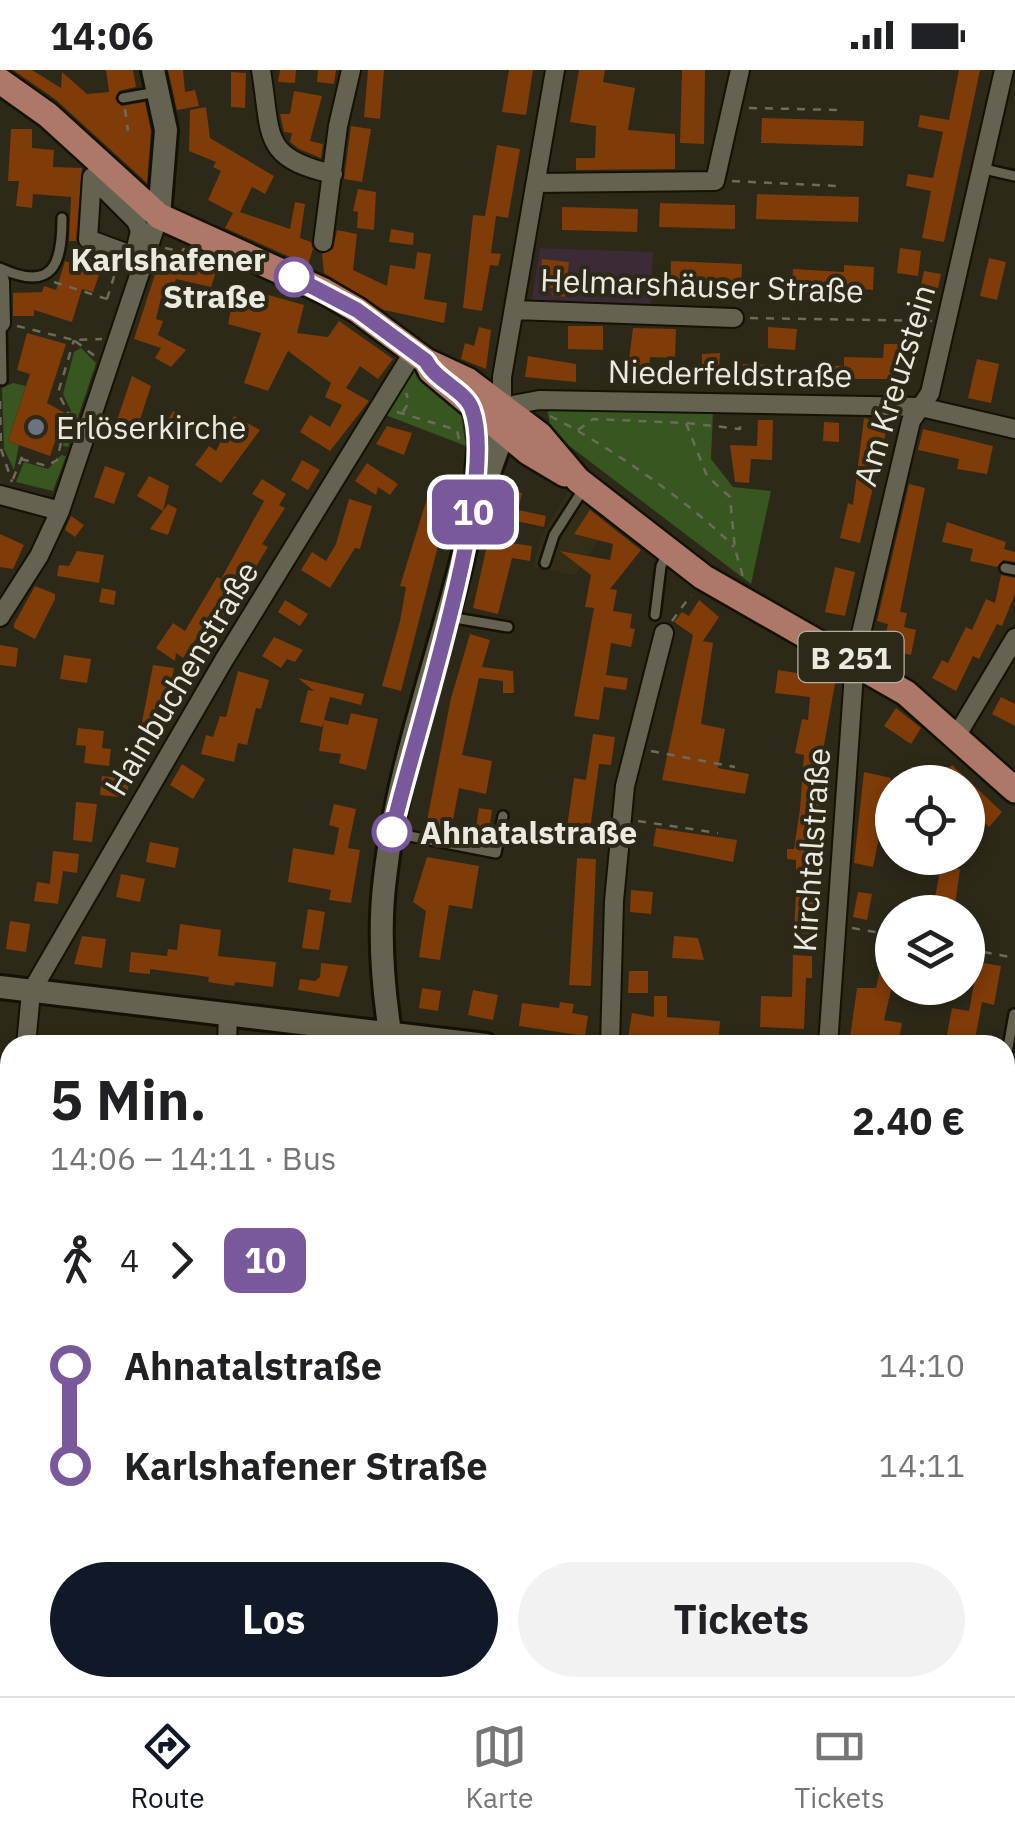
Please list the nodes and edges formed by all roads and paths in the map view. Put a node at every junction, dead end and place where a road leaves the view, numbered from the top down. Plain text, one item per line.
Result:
1 (261, 70) edge
2 (352, 70) edge
3 (554, 70) edge
4 (740, 70) edge
5 (1004, 70) edge
6 (0, 81) edge
7 (156, 81) edge
8 (123, 98) joint
9 (1007, 100) edge
10 (732, 107) junction
11 (842, 110) dead end
12 (128, 131) dead end
13 (984, 169) junction
14 (333, 174) junction
15 (1015, 176) edge
16 (715, 180) junction
17 (536, 182) junction
18 (836, 186) dead end
19 (159, 216) junction
20 (62, 218) dead end
21 (322, 242) dead end
22 (122, 252) dead end
23 (0, 268) edge
24 (45, 274) junction
25 (0, 282) edge
26 (107, 299) junction
27 (129, 306) junction
28 (514, 310) junction
29 (734, 318) joint
30 (948, 321) junction
31 (1, 323) edge
32 (118, 338) junction
33 (74, 340) junction
34 (420, 356) junction
35 (109, 367) junction
36 (2, 380) edge
37 (401, 390) dead end
38 (0, 400) edge
39 (920, 407) junction
40 (390, 410) dead end
41 (539, 410) dead end
42 (402, 414) junction
43 (686, 423) junction
44 (483, 426) junction
45 (1015, 428) edge
46 (740, 429) dead end
47 (457, 430) junction
48 (578, 430) junction
49 (53, 447) dead end
50 (60, 450) junction
51 (24, 452) dead end
52 (21, 459) junction
53 (582, 483) junction
54 (7, 491) edge
55 (60, 511) junction
56 (669, 550) junction
57 (545, 563) dead end
58 (703, 577) junction
59 (655, 615) dead end
60 (0, 616) edge
61 (446, 616) junction
62 (508, 627) dead end
63 (664, 633) joint
64 (1015, 638) edge
65 (854, 659) junction
66 (957, 735) junction
67 (634, 748) junction
68 (735, 766) dead end
69 (1015, 790) edge
70 (504, 816) dead end
71 (622, 818) junction
72 (392, 832) junction
73 (718, 833) dead end
74 (836, 925) junction
75 (875, 932) edge
76 (985, 952) edge
77 (1015, 958) edge
78 (0, 987) edge
79 (32, 992) junction
80 (228, 1014) junction
81 (298, 1024) junction
82 (27, 1035) edge
83 (227, 1035) edge
84 (321, 1035) edge
85 (371, 1035) edge
86 (391, 1035) edge
87 (611, 1035) edge
88 (829, 1035) edge

1 - 14 street
2 - 14 street
3 - 17 street, Helmarshäuser Straße
4 - 10 street
5 - 9 street, Am Kreuzstein
6 - 19 main road, B 251
7 - 8 lane
7 - 19 main road
8 - 12 path
9 - 13 street, Am Kreuzstein
10 - 11 path
10 - 16 street
13 - 15 lane
13 - 30 street, Am Kreuzstein
14 - 21 street
16 - 17 street
16 - 18 path
17 - 28 street, Helmarshäuser Straße
19 - 27 street
19 - 34 main road, B 251
20 - 24 lane
22 - 26 path
23 - 24 lane
24 - 26 path
25 - 31 street
26 - 27 path
27 - 32 street
28 - 29 street, Helmarshäuser Straße
28 - 44 street, Helmarshäuser Straße
29 - 30 path, Helmarshäuser Straße
30 - 39 street, Am Kreuzstein
31 - 33 path
31 - 36 lane
32 - 33 path
32 - 35 street
33 - 35 path
33 - 50 path
34 - 44 main road, B 251
34 - 79 street, Hainbuchenstraße
35 - 55 street
37 - 42 path
38 - 54 path
39 - 44 street, Niederfeldstraße
39 - 45 street, Niederfeldstraße
39 - 65 street, Am Kreuzstein
40 - 42 path
41 - 48 path
42 - 47 path
43 - 46 path
43 - 48 path
43 - 48 path
44 - 47 path
44 - 47 path
44 - 53 main road, B 251
44 - 61 main road
49 - 50 path
50 - 52 path
51 - 52 path
52 - 54 path
53 - 56 main road, B 251
53 - 57 lane
54 - 55 street
55 - 60 street
56 - 58 main road, B 251
56 - 59 lane
58 - 63 path
58 - 65 main road, B 251
61 - 62 lane
61 - 72 main road
63 - 67 street
64 - 66 street
65 - 66 main road, B 251
65 - 74 street, Kirchtalstraße
66 - 69 main road, B 251
67 - 68 path
67 - 71 street
70 - 72 lane
71 - 73 path
71 - 87 street
72 - 86 main road
74 - 75 path
74 - 88 street, Kirchtalstraße
76 - 77 path
78 - 79 main road
79 - 80 main road
79 - 82 street, Hainbuchenstraße
80 - 81 main road
80 - 83 street
81 - 84 main road
81 - 85 main road

